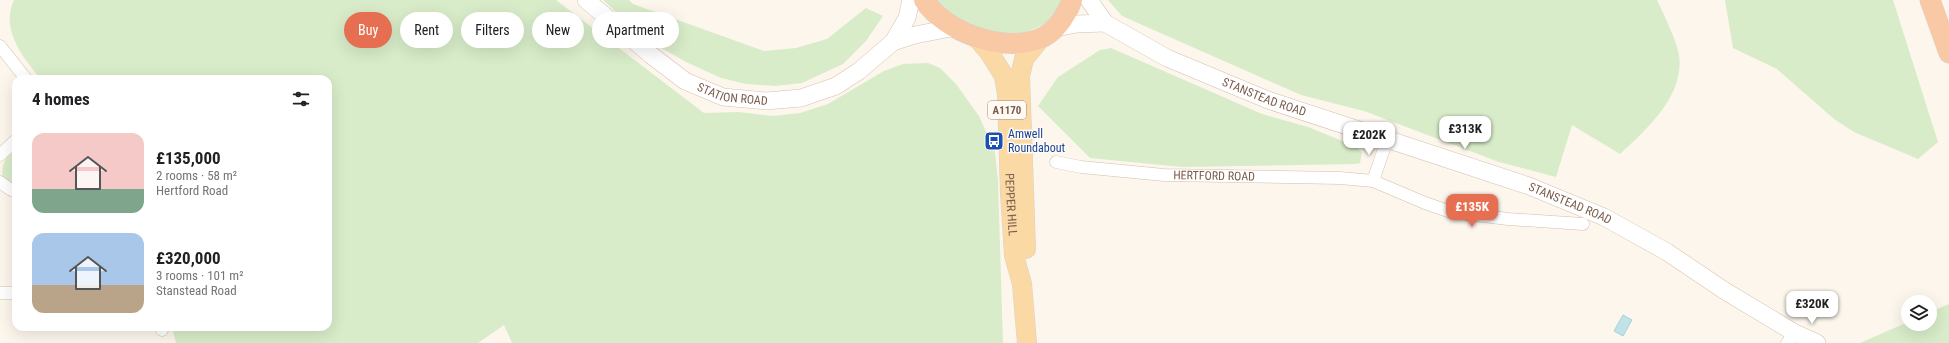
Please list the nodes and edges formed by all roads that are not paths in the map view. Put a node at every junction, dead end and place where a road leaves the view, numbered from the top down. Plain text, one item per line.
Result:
1 (586, 0) edge
2 (911, 0) edge
3 (924, 0) edge
4 (1072, 0) edge
5 (1089, 0) edge
6 (1930, 0) edge
7 (1105, 23) junction
8 (956, 27) junction
9 (1048, 34) junction
10 (976, 37) junction
11 (893, 42) junction
12 (0, 49) edge
13 (1949, 54) edge
14 (23, 75) edge
15 (1387, 140) junction
16 (12, 144) edge
17 (0, 155) edge
18 (1056, 162) dead end
19 (1373, 181) junction
20 (0, 182) edge
21 (12, 190) edge
22 (1583, 224) dead end
23 (1022, 284) junction
24 (0, 293) edge
25 (12, 293) edge
26 (1791, 338) edge
27 (1027, 343) edge
28 (1817, 343) edge

1 - 11 main road, STATION ROAD
2 - 11 main road, STATION ROAD
3 - 8 highway
4 - 9 highway
5 - 7 main road, STANSTEAD ROAD
6 - 13 highway
7 - 9 main road
7 - 15 main road, STANSTEAD ROAD
8 - 10 highway
8 - 11 main road, STATION ROAD
9 - 10 highway
9 - 23 main road, PEPPER HILL / A1170
10 - 23 main road, PEPPER HILL / A1170
12 - 14 street
15 - 19 street
15 - 26 main road, STANSTEAD ROAD
16 - 17 street
18 - 19 street, HERTFORD ROAD
19 - 22 street, HERTFORD ROAD
20 - 21 street
23 - 27 main road, PEPPER HILL / A1170
24 - 25 street
26 - 28 main road, STANSTEAD ROAD

